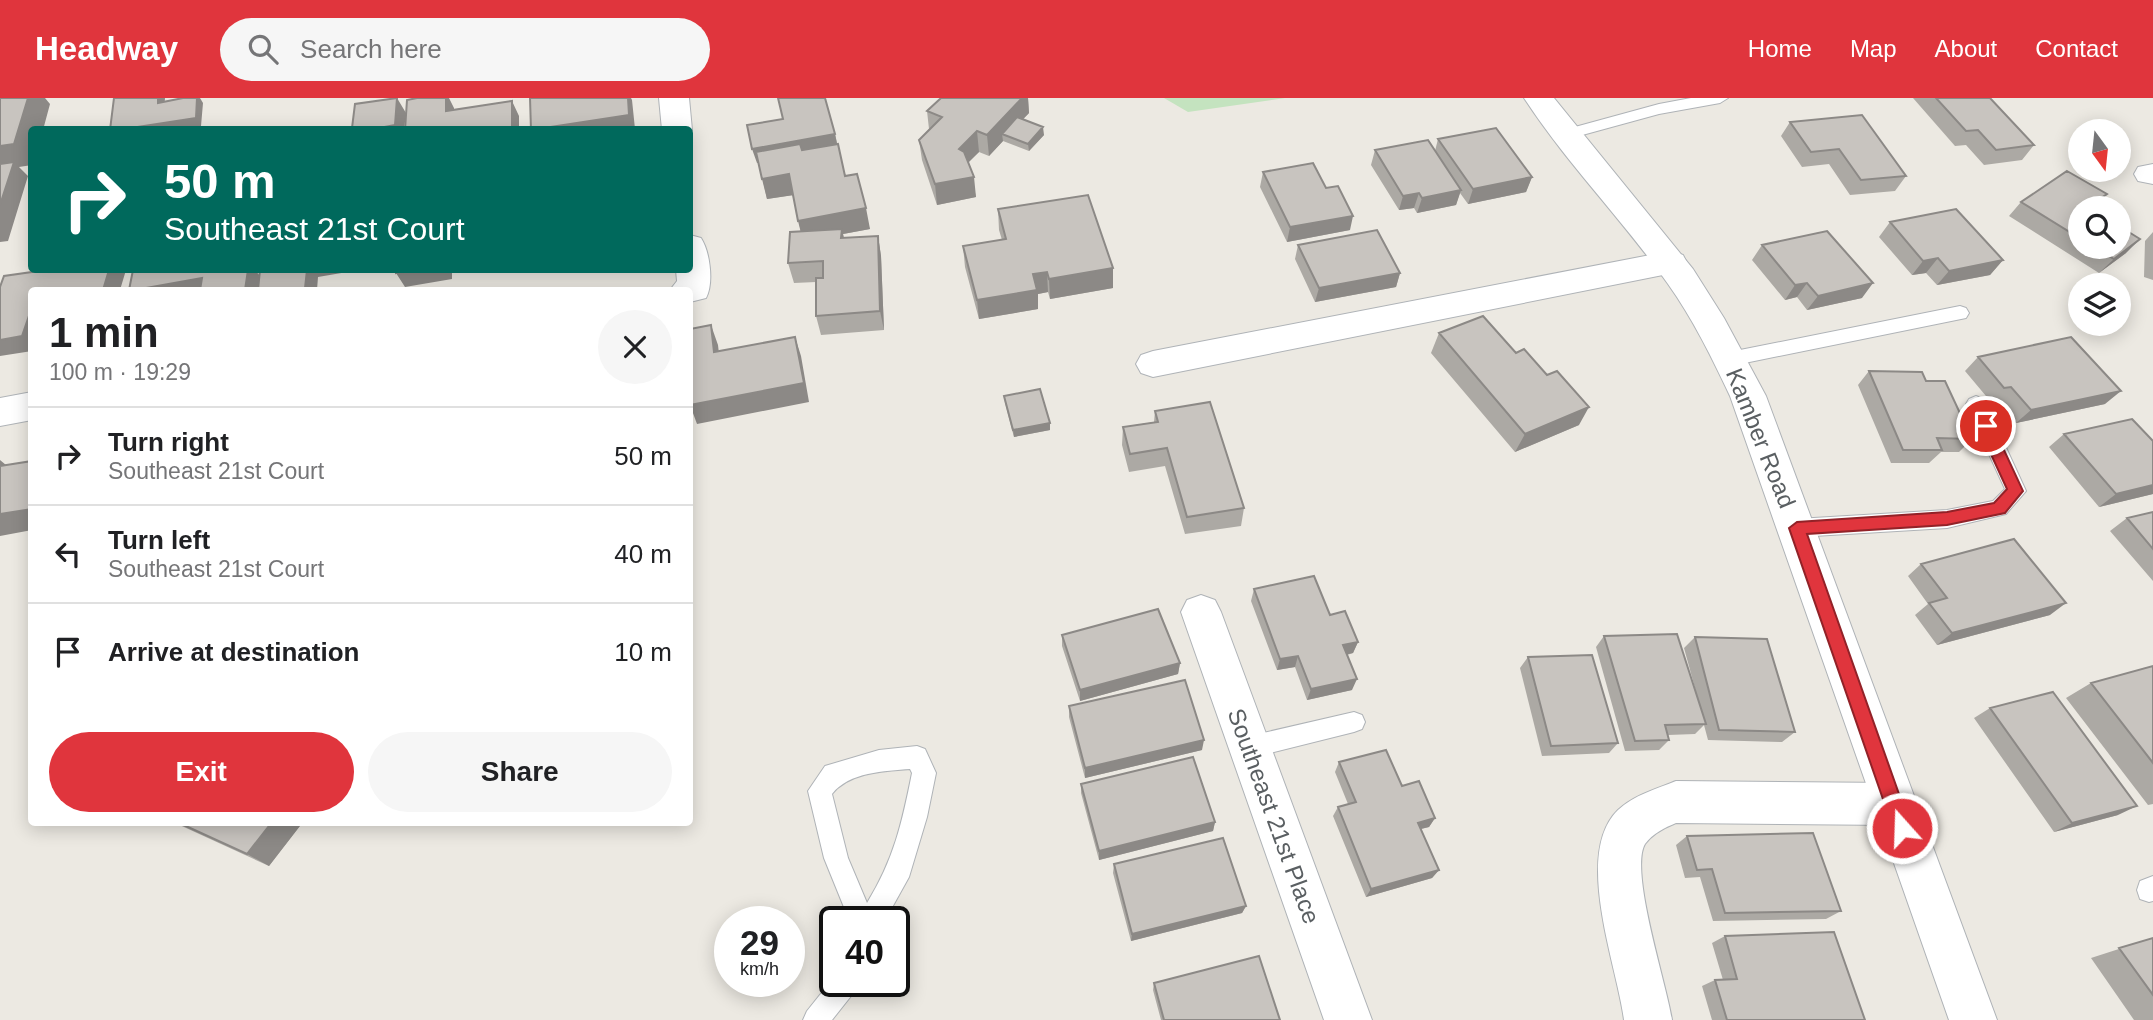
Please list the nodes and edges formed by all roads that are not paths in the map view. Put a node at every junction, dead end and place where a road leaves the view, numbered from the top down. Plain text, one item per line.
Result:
1 (674, 98) edge
2 (1539, 98) edge
3 (1720, 98) edge
4 (1656, 104) edge
5 (677, 126) edge
6 (1564, 135) junction
7 (1671, 263) junction
8 (1960, 313) dead end
9 (1730, 359) junction
10 (1153, 365) dead end
11 (1976, 404) dead end
12 (28, 407) edge
13 (0, 412) edge
14 (1797, 528) junction
15 (1201, 612) dead end
16 (1354, 722) dead end
17 (1250, 747) junction
18 (1893, 804) junction
19 (855, 906) edge
20 (880, 906) edge
21 (834, 997) edge
22 (816, 1020) edge
23 (1348, 1020) edge
24 (1648, 1020) edge
25 (1973, 1020) edge

1 - 5 street
2 - 6 street, Kamber Road
3 - 4 lane
4 - 6 lane
6 - 7 street, Kamber Road
7 - 9 street, Kamber Road
7 - 10 street
8 - 9 lane
9 - 14 street, Kamber Road
11 - 14 lane
12 - 13 street
14 - 18 street, Kamber Road
15 - 17 street, Southeast 21st Place
16 - 17 lane
17 - 23 street, Southeast 21st Place
18 - 24 street
18 - 25 street, Kamber Road
19 - 20 lane
21 - 22 lane

